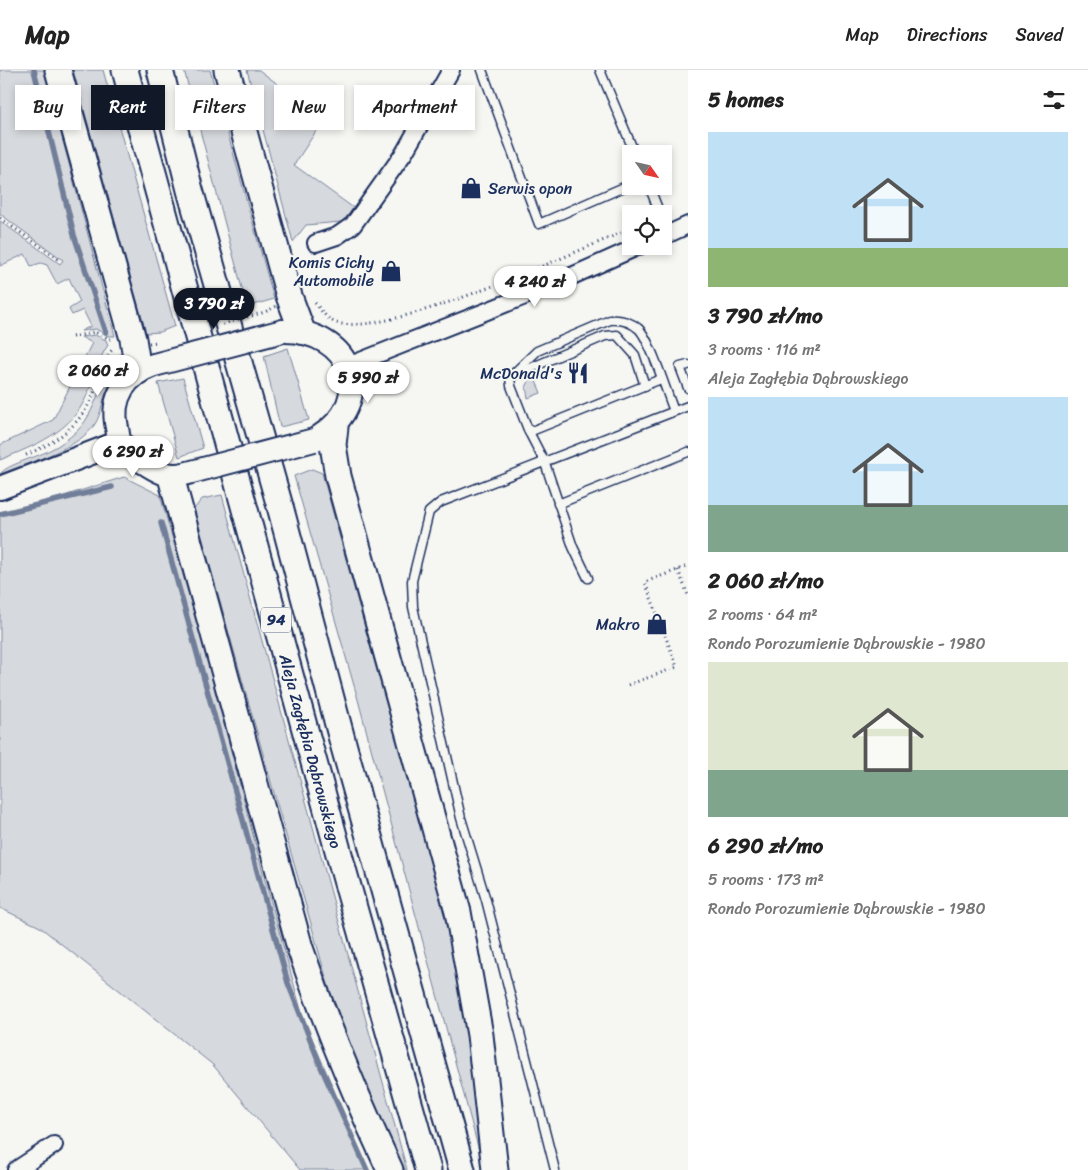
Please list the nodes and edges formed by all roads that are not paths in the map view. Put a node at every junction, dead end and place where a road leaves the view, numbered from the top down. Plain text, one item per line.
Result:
1 (58, 70) edge
2 (125, 70) edge
3 (160, 70) edge
4 (228, 70) edge
5 (451, 70) edge
6 (482, 70) edge
7 (600, 70) edge
8 (631, 145) edge
9 (622, 188) edge
10 (688, 225) edge
11 (672, 229) edge
12 (316, 243) dead end
13 (622, 254) edge
14 (293, 331) junction
15 (688, 365) edge
16 (348, 366) junction
17 (146, 367) junction
18 (510, 377) junction
19 (661, 379) junction
20 (645, 386) junction
21 (688, 388) edge
22 (688, 406) edge
23 (674, 412) junction
24 (529, 432) junction
25 (324, 433) junction
26 (120, 442) junction
27 (688, 452) edge
28 (545, 463) junction
29 (177, 475) junction
30 (0, 488) edge
31 (558, 504) junction
32 (588, 578) dead end
33 (54, 1145) dead end
34 (16, 1170) edge
35 (390, 1170) edge
36 (428, 1170) edge
37 (462, 1170) edge
38 (495, 1170) edge
39 (555, 1170) edge

1 - 17 main road
2 - 36 main road, Aleja Zagłębia Dąbrowskiego / 94
3 - 37 main road, Aleja Zagłębia Dąbrowskiego / 94
4 - 14 main road
5 - 12 street
6 - 9 lane
7 - 8 lane
10 - 11 street
13 - 16 street
14 - 16 street
14 - 17 street, bridge
15 - 21 lane
16 - 25 street
17 - 26 street
18 - 19 lane
18 - 20 lane
18 - 24 lane
19 - 20 lane
19 - 23 lane
20 - 24 lane
22 - 23 lane
23 - 28 lane
24 - 28 lane
25 - 29 street, bridge
25 - 38 main road
26 - 29 street
26 - 30 street
27 - 31 lane
28 - 31 lane
28 - 39 lane
29 - 35 main road
31 - 32 lane
33 - 34 street

